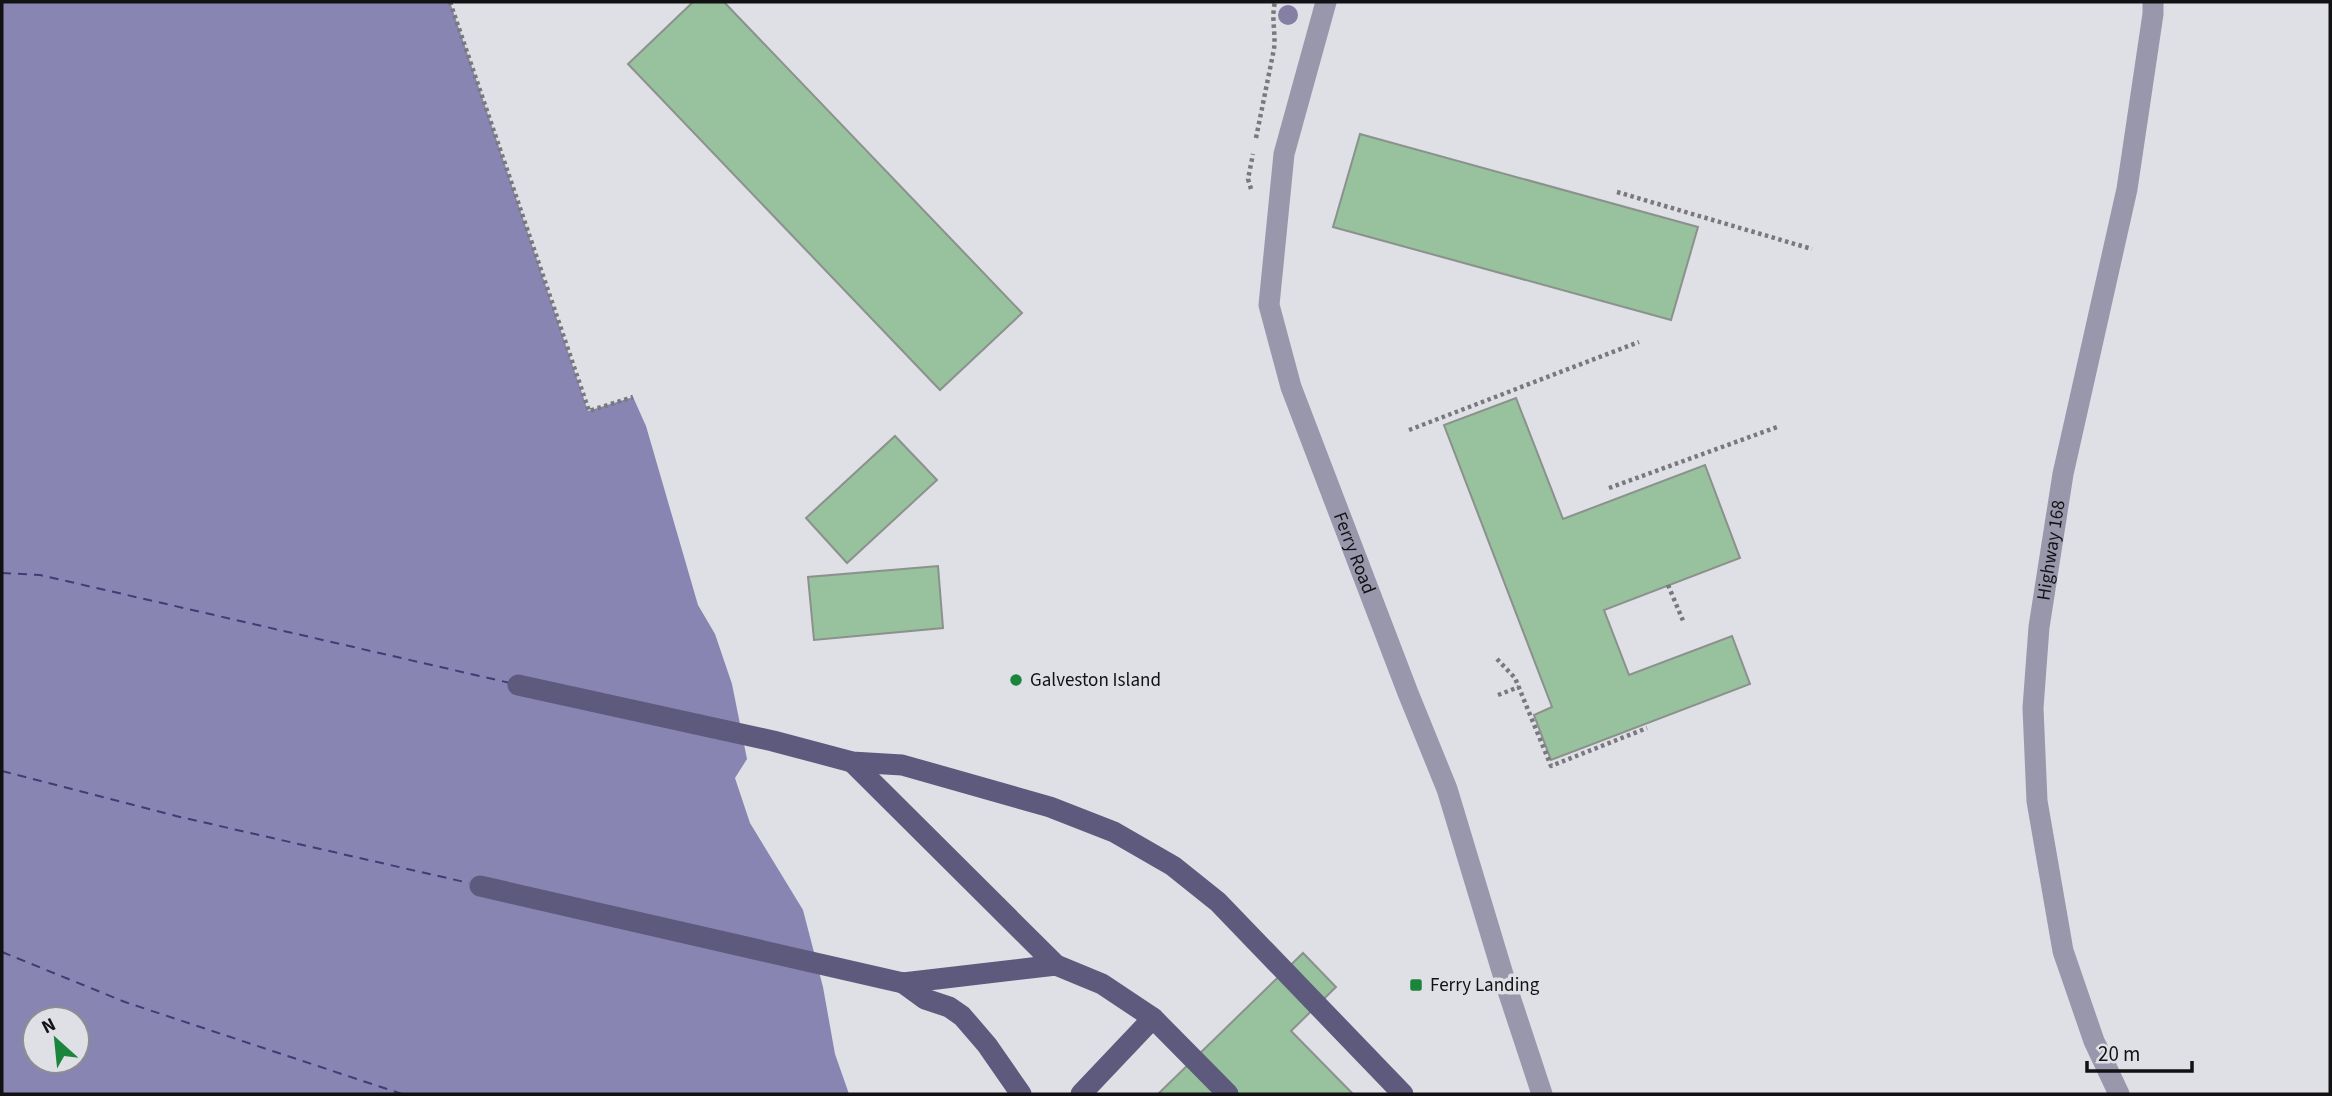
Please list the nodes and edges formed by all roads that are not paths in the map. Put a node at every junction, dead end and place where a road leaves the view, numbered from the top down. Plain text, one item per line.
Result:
1 (1326, 2) edge
2 (2153, 2) edge
3 (518, 685) dead end
4 (852, 762) junction
5 (480, 886) dead end
6 (1056, 965) junction
7 (903, 983) junction
8 (1153, 1018) junction
9 (1021, 1094) edge
10 (1081, 1094) edge
11 (1228, 1094) edge
12 (1403, 1094) edge
13 (1542, 1094) edge
14 (2119, 1094) edge

1 - 13 street, Ferry Road
2 - 14 street, Highway 168
3 - 4 main road
4 - 6 main road
4 - 12 main road
5 - 7 main road
6 - 7 main road
6 - 8 main road
7 - 9 main road
8 - 10 main road
8 - 11 main road

